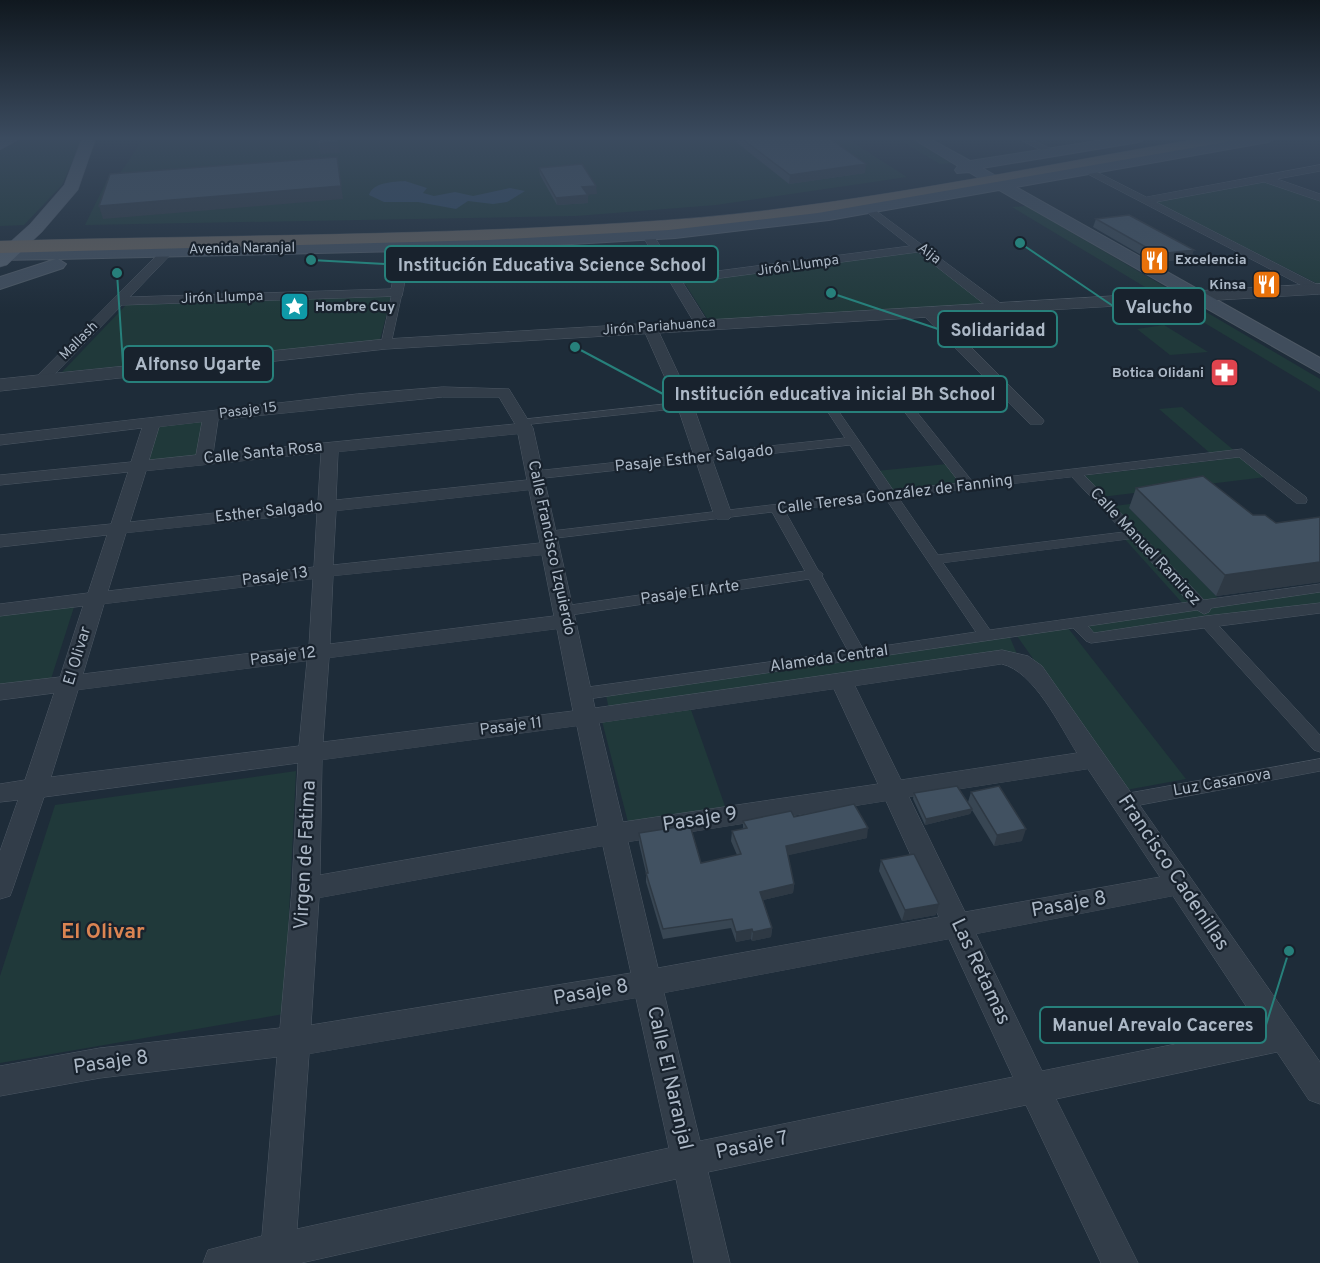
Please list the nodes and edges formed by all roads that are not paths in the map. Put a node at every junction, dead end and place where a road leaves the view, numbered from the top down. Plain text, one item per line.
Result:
1 (61, 197) edge
2 (828, 197) edge
3 (895, 197) edge
4 (895, 197) edge
5 (1011, 197) edge
6 (1136, 197) edge
7 (1167, 197) edge
8 (1144, 201) junction
9 (863, 205) junction
10 (648, 236) junction
11 (406, 245) junction
12 (921, 248) junction
13 (7, 249) edge
14 (168, 251) junction
15 (122, 252) junction
16 (675, 280) junction
17 (0, 283) edge
18 (1319, 290) edge
19 (397, 293) junction
20 (1194, 297) junction
21 (119, 301) junction
22 (998, 308) junction
23 (928, 312) junction
24 (702, 324) junction
25 (650, 328) junction
26 (386, 344) junction
27 (1320, 367) edge
28 (40, 381) junction
29 (0, 385) edge
30 (496, 391) joint
31 (819, 391) junction
32 (685, 405) junction
33 (211, 416) junction
34 (1036, 421) dead end
35 (152, 424) junction
36 (524, 425) junction
37 (0, 440) edge
38 (853, 441) junction
39 (330, 447) junction
40 (704, 458) junction
41 (204, 459) junction
42 (137, 466) junction
43 (1076, 474) junction
44 (0, 480) edge
45 (537, 480) junction
46 (969, 486) junction
47 (890, 496) junction
48 (1301, 500) dead end
49 (328, 506) junction
50 (777, 509) junction
51 (723, 515) junction
52 (120, 528) junction
53 (1133, 535) junction
54 (0, 541) edge
55 (550, 542) junction
56 (934, 560) junction
57 (324, 571) junction
58 (816, 574) junction
59 (1320, 588) edge
60 (96, 598) junction
61 (1199, 604) junction
62 (1320, 608) edge
63 (0, 610) edge
64 (565, 616) junction
65 (1210, 620) junction
66 (1076, 623) junction
67 (986, 636) junction
68 (319, 652) junction
69 (858, 654) junction
70 (1020, 661) joint
71 (841, 680) junction
72 (69, 684) junction
73 (0, 692) edge
74 (584, 705) junction
75 (1320, 746) edge
76 (310, 753) junction
77 (1095, 759) junction
78 (1320, 765) edge
79 (35, 788) junction
80 (892, 791) junction
81 (0, 793) edge
82 (1124, 801) junction
83 (613, 834) junction
84 (1180, 884) junction
85 (0, 888) edge
86 (306, 889) junction
87 (958, 925) junction
88 (648, 983) junction
89 (1284, 1036) junction
90 (293, 1040) junction
91 (0, 1082) edge
92 (1034, 1088) junction
93 (1320, 1089) edge
94 (688, 1160) junction
95 (277, 1258) edge
96 (221, 1263) edge
97 (712, 1263) edge
98 (1120, 1263) edge

1 - 13 main road
2 - 13 highway, Avenida Naranjal
3 - 9 highway, Avenida Naranjal
4 - 9 main road, Avenida Naranjal
5 - 20 main road
6 - 8 street
7 - 8 street
8 - 18 street
9 - 10 main road, Avenida Naranjal
9 - 12 street, Aija
9 - 13 highway, Avenida Naranjal
10 - 11 main road, Avenida Naranjal
10 - 16 street
11 - 14 main road, Avenida Naranjal
11 - 19 street
12 - 16 street, Jirón Llumpa
12 - 22 street, Aija
13 - 15 main road, Avenida Naranjal
14 - 15 main road, Avenida Naranjal
14 - 21 street, Mallash
15 - 17 main road
16 - 24 street
18 - 20 street, Jirón Pariahuanca
19 - 21 street, Jirón Llumpa
19 - 26 street
20 - 22 street, Jirón Pariahuanca
20 - 27 main road
21 - 28 street, Mallash
22 - 23 street, Jirón Pariahuanca
23 - 24 street, Jirón Pariahuanca
23 - 34 street
24 - 25 street, Jirón Pariahuanca
25 - 26 street, Jirón Pariahuanca
25 - 32 street
26 - 28 street, Jirón Pariahuanca
28 - 29 street, Jirón Pariahuanca
30 - 33 street, Pasaje 15
30 - 36 street, Calle Francisco Izquierdo
31 - 32 street
31 - 38 street
31 - 46 street
32 - 36 street
32 - 40 street
33 - 35 street, Pasaje 15
33 - 41 street
35 - 37 street, Pasaje 15
35 - 42 street, El Olivar
36 - 39 street, Calle Santa Rosa
36 - 45 street, Calle Francisco Izquierdo
38 - 40 street, Pasaje Esther Salgado
38 - 47 street
39 - 41 street, Calle Santa Rosa
39 - 49 street, Virgen de Fatima
40 - 45 street, Pasaje Esther Salgado
40 - 51 street
41 - 42 street, Calle Santa Rosa
42 - 44 street, Calle Santa Rosa
42 - 52 street, El Olivar
43 - 46 street, Calle Teresa González de Fanning
43 - 48 street, Calle Teresa González de Fanning
43 - 53 street, Calle Manuel Ramirez
45 - 49 street, Esther Salgado
45 - 55 street, Calle Francisco Izquierdo
46 - 47 street, Calle Teresa González de Fanning
47 - 50 street, Calle Teresa González de Fanning
47 - 56 street
49 - 52 street, Esther Salgado
49 - 57 street, Virgen de Fatima
50 - 51 street, Calle Teresa González de Fanning
50 - 58 street
51 - 55 street, Calle Teresa González de Fanning
52 - 54 street, Esther Salgado
52 - 60 street, El Olivar
53 - 56 street
53 - 61 street, Calle Manuel Ramirez
55 - 57 street, Pasaje 13
55 - 64 street, Calle Francisco Izquierdo
56 - 67 street
57 - 60 street, Pasaje 13
57 - 68 street, Virgen de Fatima
58 - 64 street, Pasaje El Arte
58 - 69 street
59 - 61 street, Alameda Central
60 - 63 street, Pasaje 13
60 - 72 street, El Olivar
61 - 65 street, Calle Manuel Ramirez
61 - 66 street, Alameda Central
62 - 65 street
64 - 68 street, Pasaje 12
64 - 74 street, Calle Francisco Izquierdo
65 - 66 street
65 - 75 street, Calle Manuel Ramirez
66 - 67 street, Alameda Central
67 - 69 street, Alameda Central
68 - 72 street, Pasaje 12
68 - 76 street, Virgen de Fatima
69 - 74 street, Alameda Central
70 - 71 street, Pasaje 11
70 - 77 street, Francisco Cadenillas
71 - 74 street, Pasaje 11
71 - 80 street, Las Retamas
72 - 73 street, Pasaje 12
72 - 79 street, El Olivar
74 - 76 street, Pasaje 11
74 - 83 street, Calle El Naranjal
76 - 79 street, Pasaje 11
76 - 86 street, Virgen de Fatima
77 - 80 street, Pasaje 9
77 - 82 street, Francisco Cadenillas
78 - 82 street, Luz Casanova
79 - 81 street, Pasaje 11
79 - 85 street, El Olivar
80 - 83 street, Pasaje 9
80 - 87 street, Las Retamas
82 - 84 street, Francisco Cadenillas
83 - 86 street, Pasaje 9
83 - 88 street, Calle El Naranjal
84 - 87 street, Pasaje 8
84 - 89 street, Francisco Cadenillas
86 - 90 street, Virgen de Fatima
87 - 88 street, Pasaje 8
87 - 92 street, Las Retamas
88 - 90 street, Pasaje 8
88 - 94 street, Calle El Naranjal
89 - 92 street, Pasaje 7
89 - 93 street, Francisco Cadenillas
90 - 91 street, Pasaje 8
90 - 95 street, Virgen de Fatima
92 - 94 street, Pasaje 7
92 - 98 street, Las Retamas
94 - 95 street, Pasaje 7
94 - 97 street, Calle El Naranjal
95 - 96 street, Pasaje 7

